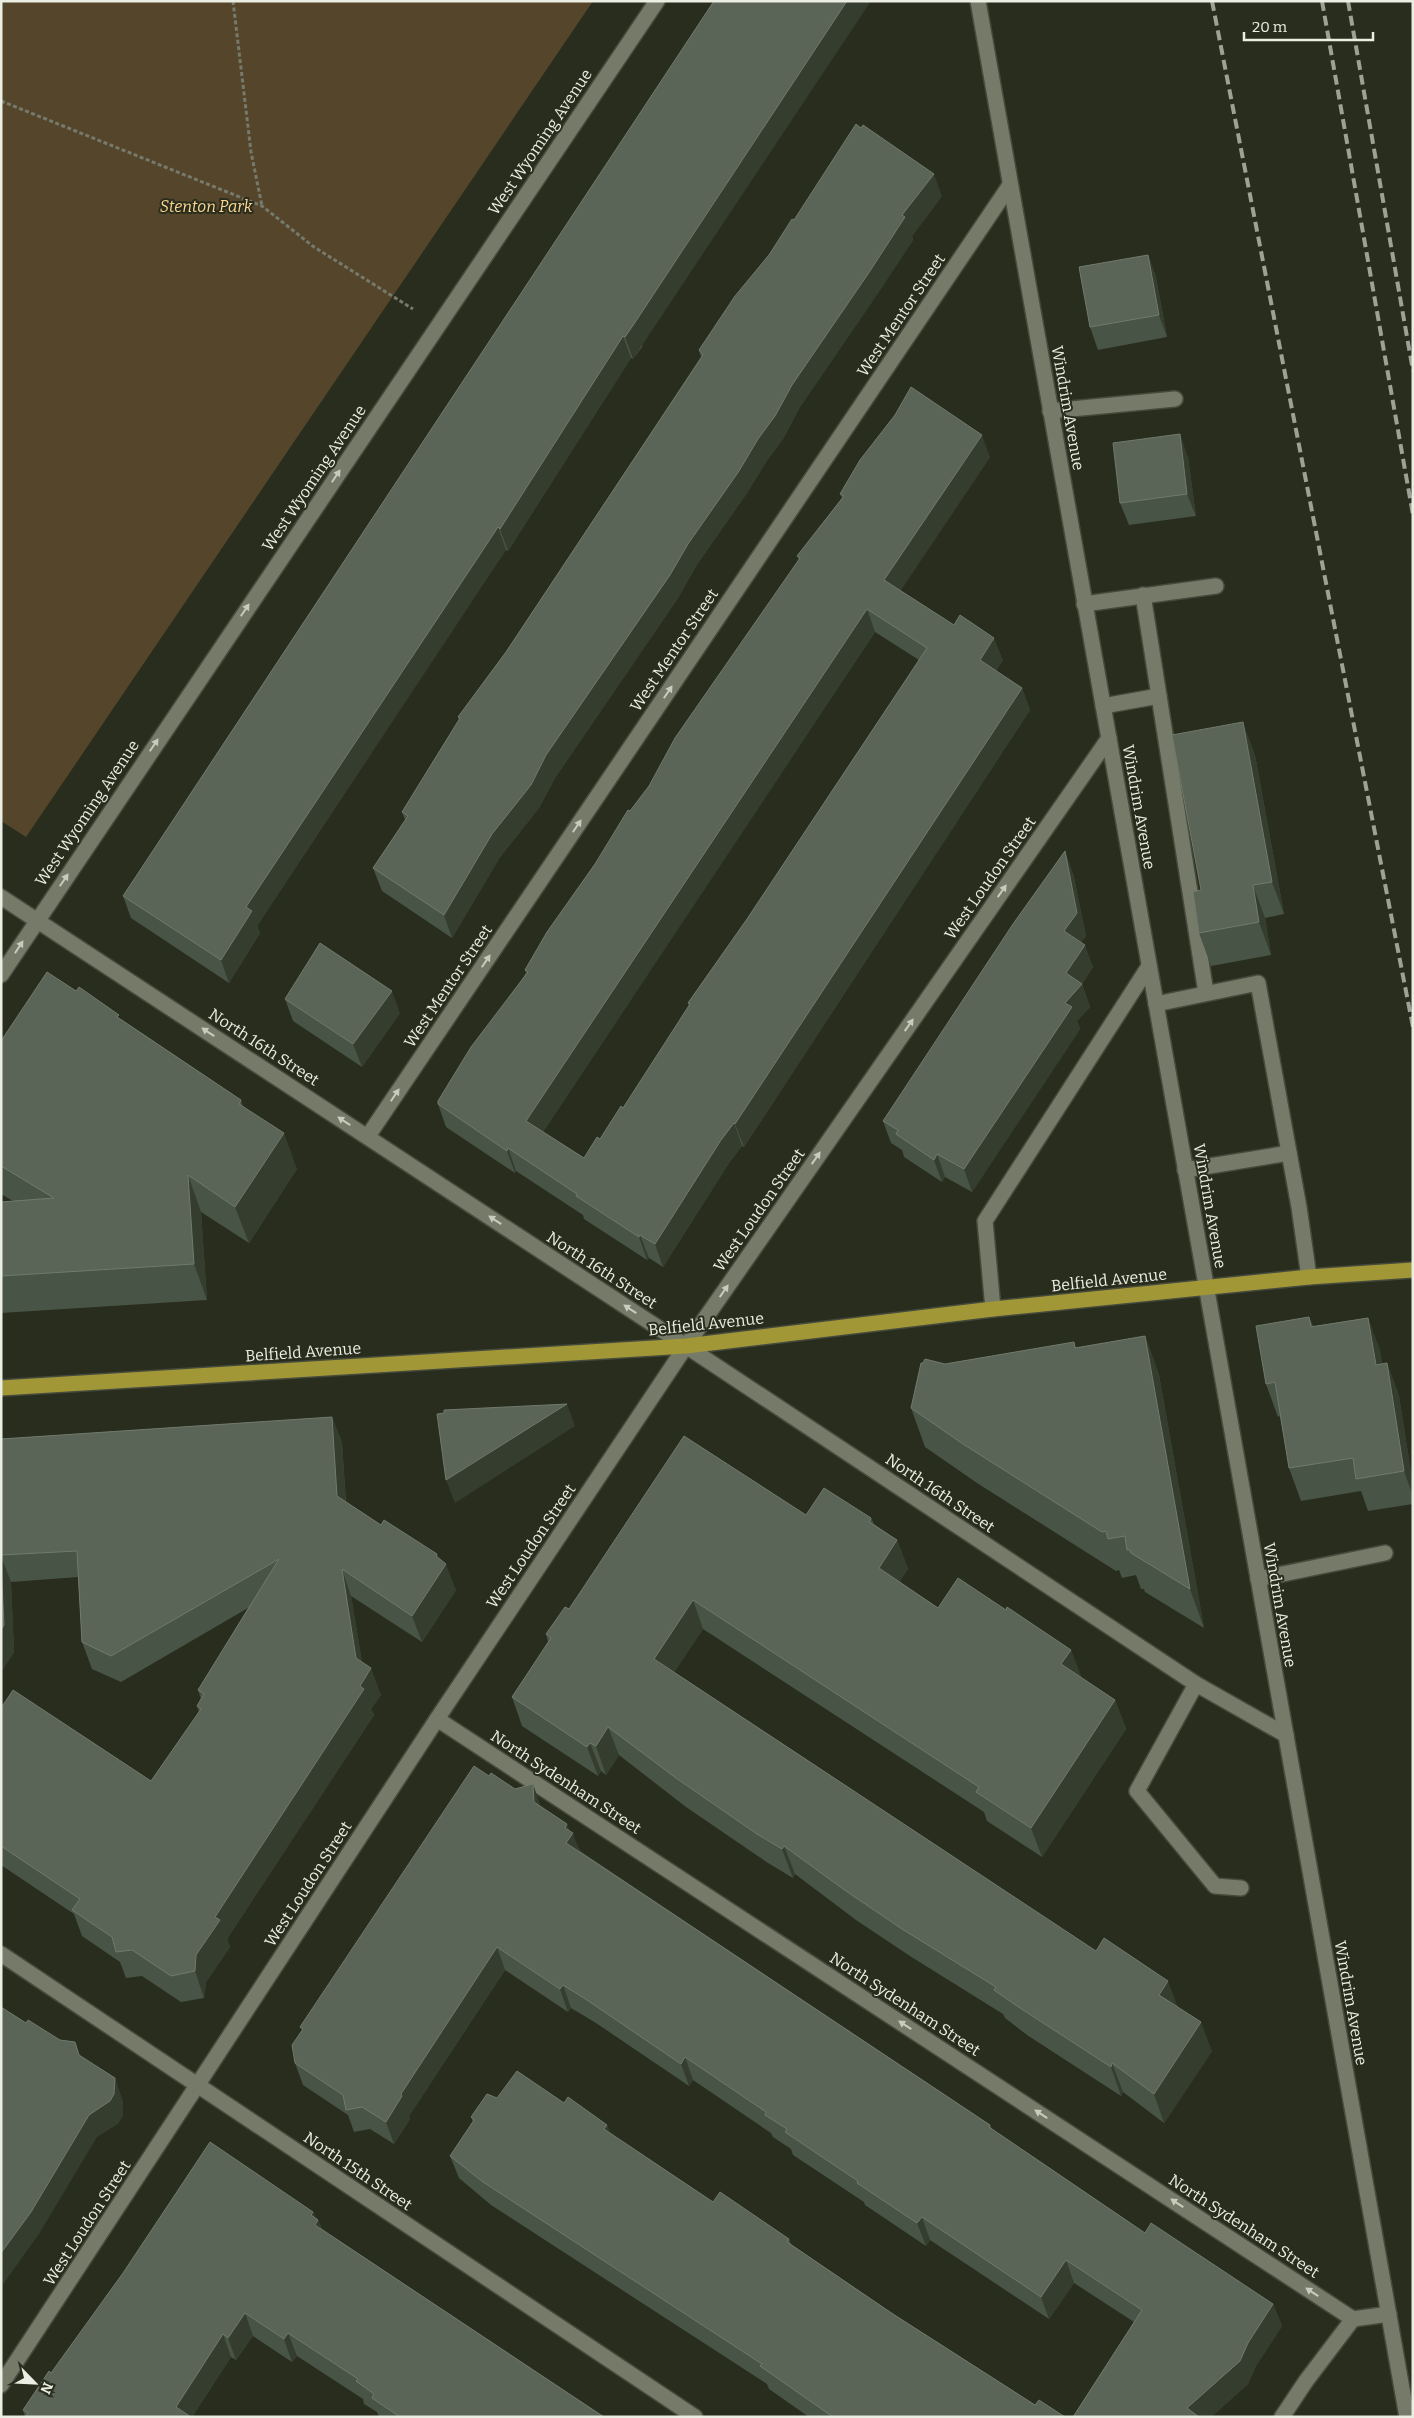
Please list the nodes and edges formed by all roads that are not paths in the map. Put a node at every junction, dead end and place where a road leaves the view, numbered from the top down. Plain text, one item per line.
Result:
1 (657, 1) edge
2 (978, 1) edge
3 (1010, 184) junction
4 (1175, 399) dead end
5 (1050, 410) junction
6 (1216, 586) dead end
7 (1143, 594) junction
8 (1084, 604) junction
9 (1159, 696) junction
10 (1103, 706) junction
11 (1109, 738) junction
12 (1, 897) edge
13 (36, 920) junction
14 (1149, 966) junction
15 (1, 975) edge
16 (1206, 993) junction
17 (1156, 1004) junction
18 (368, 1136) junction
19 (1289, 1153) junction
20 (1185, 1170) junction
21 (1413, 1270) edge
22 (1309, 1277) junction
23 (1207, 1288) junction
24 (993, 1309) junction
25 (686, 1346) junction
26 (1, 1388) edge
27 (1385, 1553) dead end
28 (1258, 1579) junction
29 (1196, 1684) junction
30 (437, 1719) junction
31 (1286, 1735) junction
32 (1241, 1888) dead end
33 (1, 1954) edge
34 (198, 2086) junction
35 (1389, 2314) junction
36 (1353, 2319) junction
37 (1, 2386) edge
38 (695, 2417) edge
39 (1282, 2417) edge
40 (1407, 2417) edge

13 -> 1 street, West Wyoming Avenue
2 - 3 street, Windrim Avenue
3 - 5 street, Windrim Avenue
18 -> 3 street, West Mentor Street
4 - 5 street
5 - 8 street, Windrim Avenue
6 - 7 street
7 - 8 street
7 - 9 street
8 - 10 street, Windrim Avenue
9 - 10 street
9 - 16 street
10 - 11 street, Windrim Avenue
11 - 14 street, Windrim Avenue
25 -> 11 street, West Loudon Street
12 - 13 street, North 16th Street
15 -> 13 street, West Wyoming Avenue
18 -> 13 street, North 16th Street
14 - 17 street, Windrim Avenue
14 - 24 street
16 - 17 street
16 - 19 street
17 - 20 street, Windrim Avenue
25 -> 18 street, North 16th Street
19 - 20 street
19 - 22 street
20 - 23 street, Windrim Avenue
21 - 22 main road, Belfield Avenue
22 - 23 main road, Belfield Avenue
23 - 24 main road, Belfield Avenue
23 - 28 street, Windrim Avenue
24 - 25 main road, Belfield Avenue
25 - 26 main road, Belfield Avenue
25 - 29 street, North 16th Street
25 - 30 street, West Loudon Street
27 - 28 street
28 - 31 street, Windrim Avenue
29 - 31 street, North 16th Street
29 - 32 street
30 - 34 street, West Loudon Street
36 -> 30 street, North Sydenham Street
31 - 35 street, Windrim Avenue
33 - 34 street, North 15th Street
34 - 37 street, West Loudon Street
34 - 38 street, North 15th Street
35 - 36 street
35 - 40 street, Windrim Avenue
36 - 39 street

